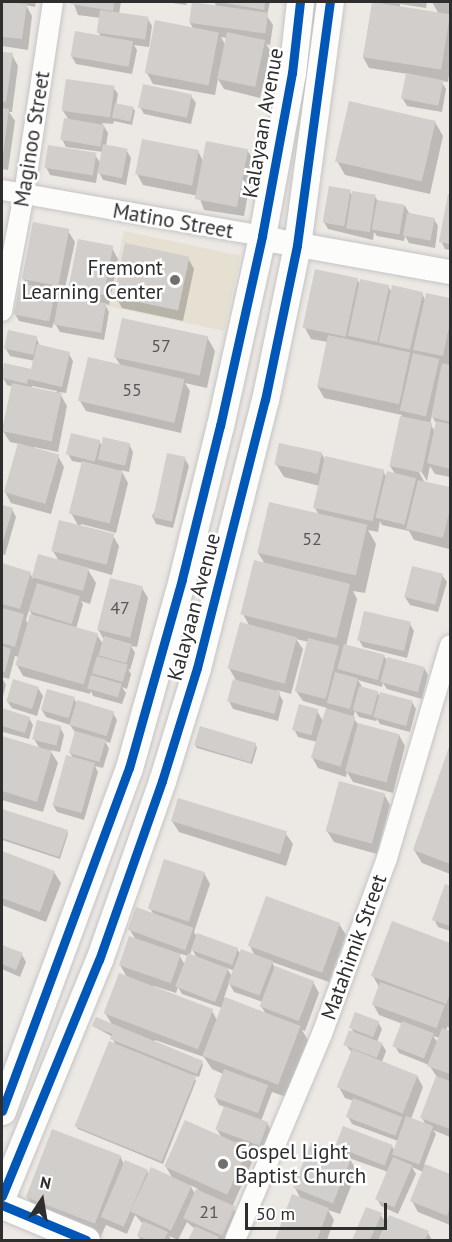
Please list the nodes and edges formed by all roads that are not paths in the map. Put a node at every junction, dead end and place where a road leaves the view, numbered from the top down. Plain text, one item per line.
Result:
1 (53, 2) edge
2 (300, 2) edge
3 (330, 2) edge
4 (2, 190) edge
5 (24, 195) junction
6 (262, 236) junction
7 (297, 245) junction
8 (450, 272) edge
9 (2, 311) edge
10 (450, 645) edge
11 (2, 1111) edge
12 (2, 1196) edge
13 (2, 1205) edge
14 (86, 1240) edge
15 (235, 1240) edge

1 - 5 street, Maginoo Street
2 - 6 main road, Kalayaan Avenue
3 - 7 main road, Kalayaan Avenue
4 - 5 street, Matino Street
5 - 6 street, Matino Street
5 - 9 street, Maginoo Street
6 - 7 street, Matino Street
6 - 11 main road, Kalayaan Avenue
7 - 8 street, Matino Street
7 - 12 main road, Kalayaan Avenue
10 - 15 street, Matahimik Street
13 - 14 main road

